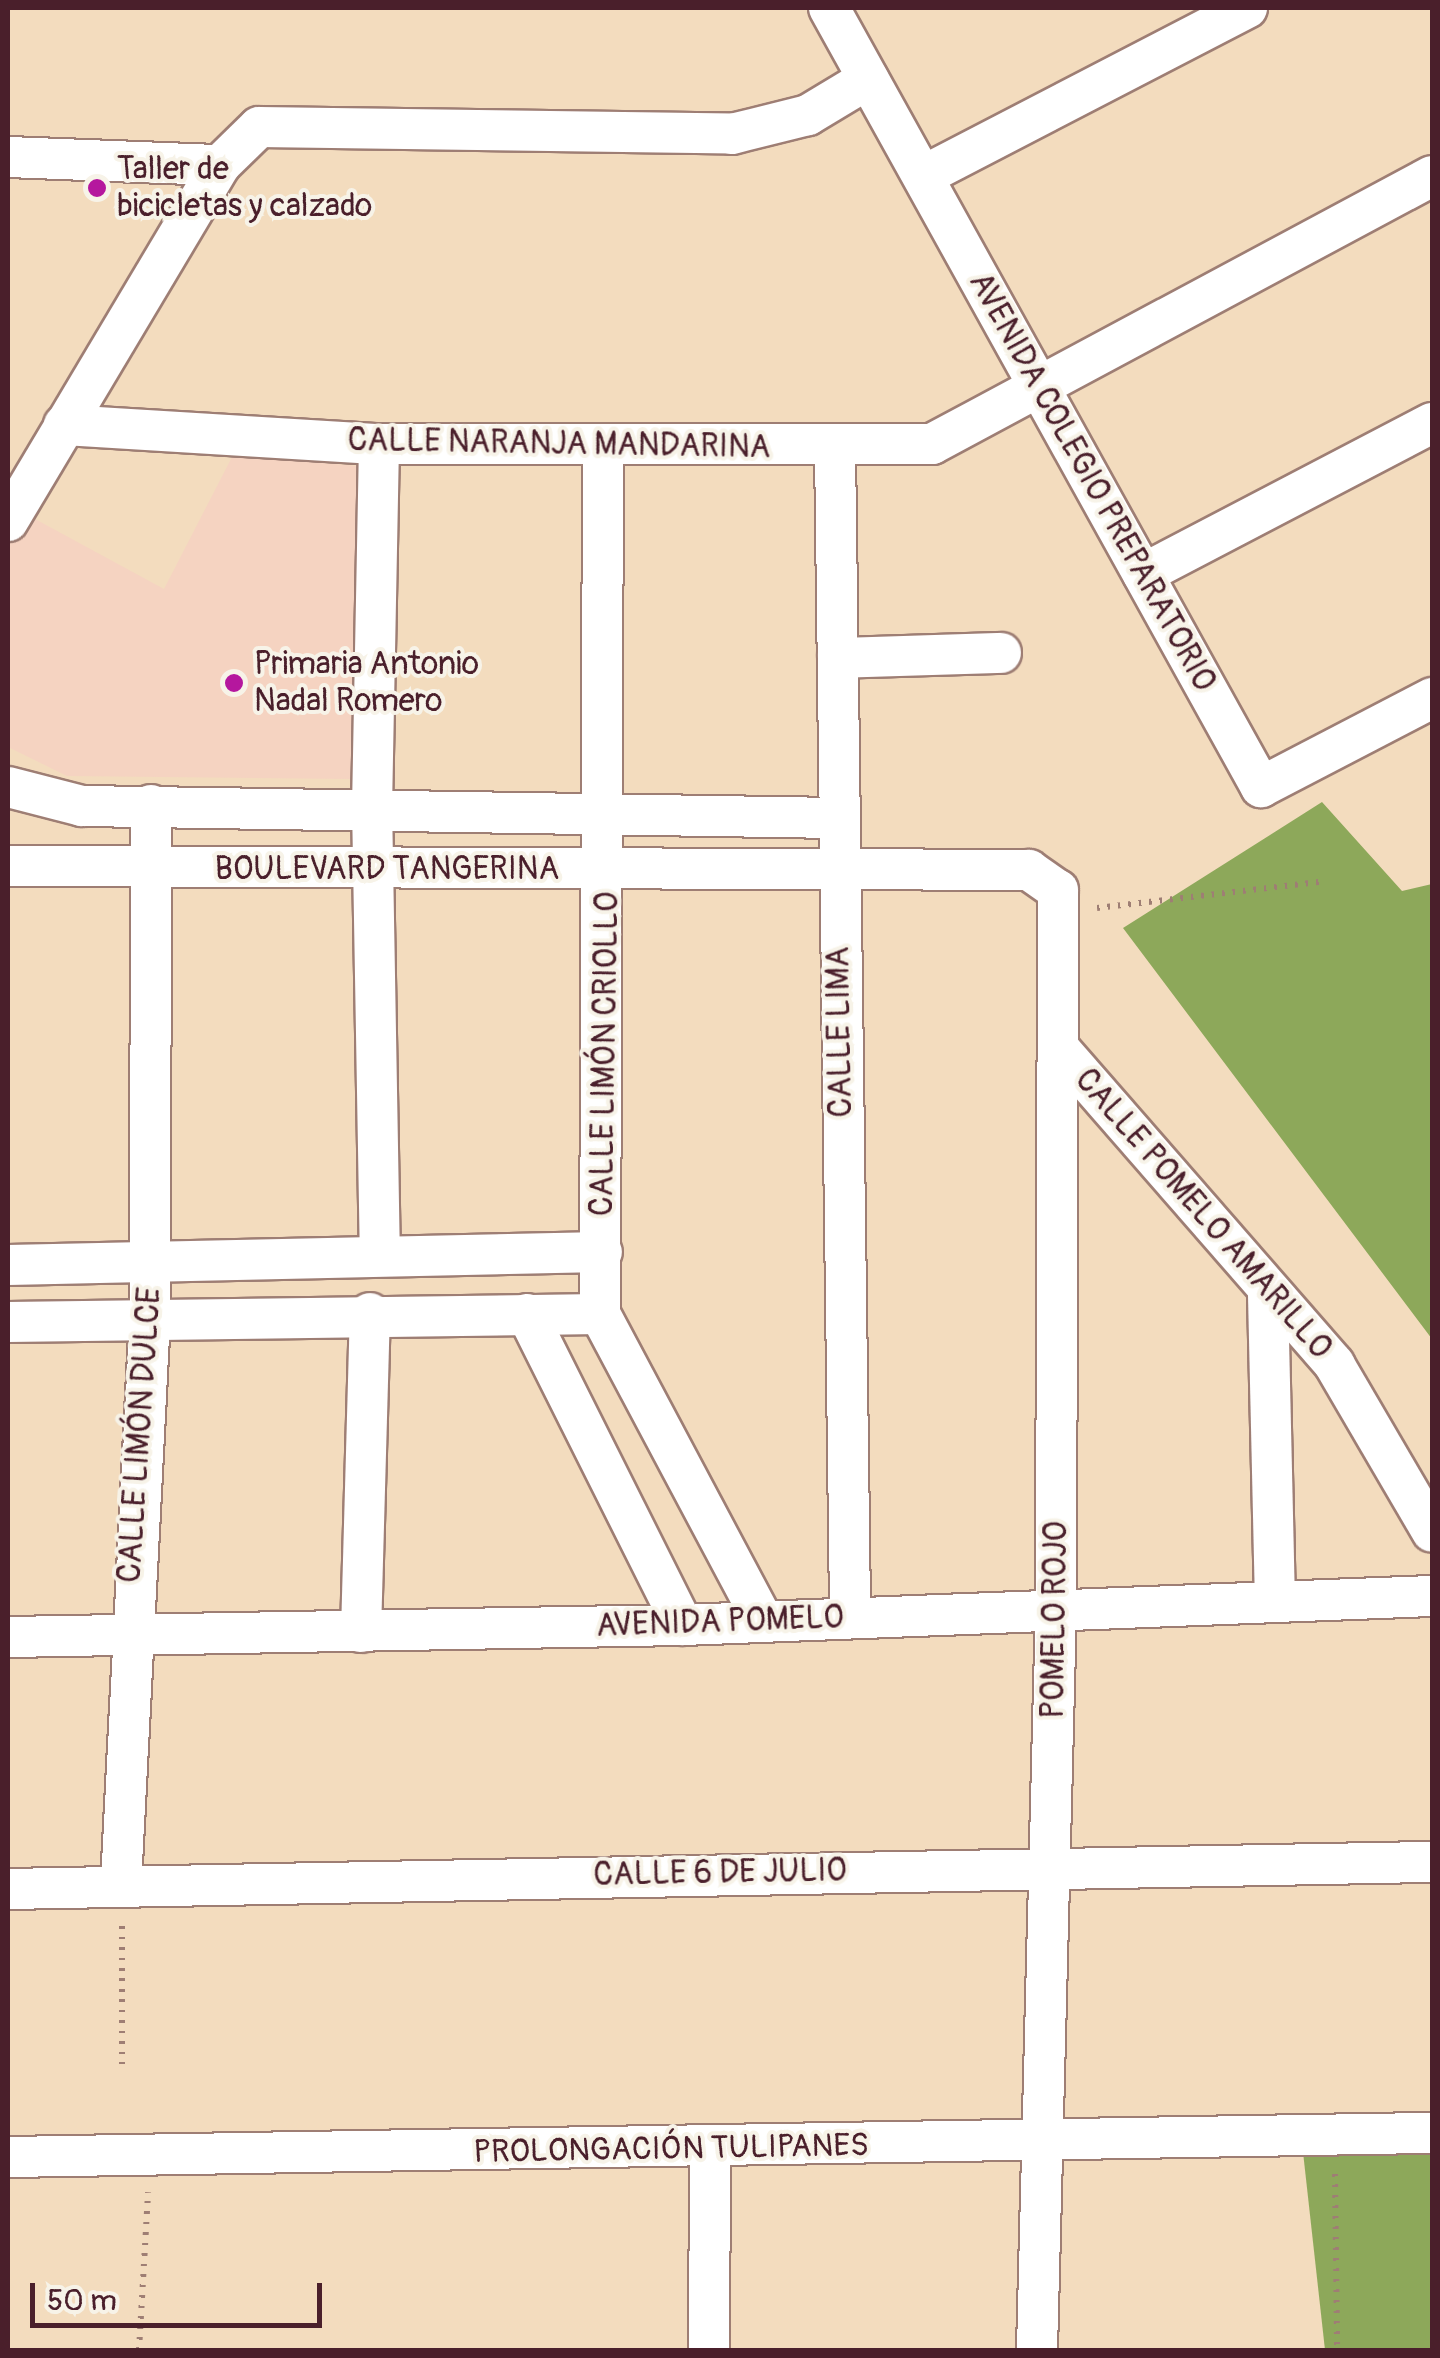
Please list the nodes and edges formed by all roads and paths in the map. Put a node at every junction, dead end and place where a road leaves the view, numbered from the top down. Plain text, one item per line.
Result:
1 (829, 8) edge
2 (1247, 8) edge
3 (868, 79) junction
4 (8, 156) edge
5 (220, 165) junction
6 (922, 176) junction
7 (1432, 176) edge
8 (1041, 392) junction
9 (1432, 424) edge
10 (64, 425) junction
11 (379, 444) junction
12 (603, 446) junction
13 (835, 447) junction
14 (18, 484) edge
15 (8, 521) edge
16 (1143, 574) junction
17 (1001, 652) dead end
18 (838, 658) junction
19 (1432, 698) edge
20 (8, 787) edge
21 (372, 804) junction
22 (151, 805) junction
23 (607, 810) junction
24 (836, 818) junction
25 (8, 866) edge
26 (375, 867) junction
27 (150, 868) junction
28 (607, 871) junction
29 (836, 871) junction
30 (1320, 882) dead end
31 (1058, 890) joint
32 (1129, 904) dead end
33 (1063, 1053) junction
34 (602, 1252) junction
35 (380, 1253) junction
36 (151, 1259) junction
37 (8, 1265) edge
38 (1268, 1295) junction
39 (370, 1313) junction
40 (527, 1314) junction
41 (600, 1314) junction
42 (150, 1316) junction
43 (8, 1322) edge
44 (1432, 1532) edge
45 (1432, 1596) edge
46 (1275, 1601) junction
47 (1056, 1609) junction
48 (850, 1616) junction
49 (763, 1620) junction
50 (683, 1625) junction
51 (362, 1632) junction
52 (8, 1637) edge
53 (127, 1637) junction
54 (1432, 1862) edge
55 (1049, 1868) junction
56 (122, 1883) junction
57 (8, 1889) edge
58 (122, 2064) dead end
59 (1432, 2133) edge
60 (1335, 2137) junction
61 (1042, 2146) junction
62 (710, 2148) junction
63 (8, 2157) edge
64 (150, 2157) junction
65 (139, 2350) edge
66 (709, 2350) edge
67 (1036, 2350) edge
68 (1338, 2350) edge

1 - 3 street, AVENIDA COLEGIO PREPARATORIO
2 - 6 street
3 - 5 street
3 - 6 street, AVENIDA COLEGIO PREPARATORIO
4 - 5 street
5 - 10 street
6 - 8 street, AVENIDA COLEGIO PREPARATORIO
7 - 8 street, CALLE NARANJA MANDARINA
8 - 13 street, CALLE NARANJA MANDARINA
8 - 16 street, AVENIDA COLEGIO PREPARATORIO
9 - 16 street
10 - 11 street, CALLE NARANJA MANDARINA
10 - 14 street
11 - 12 street, CALLE NARANJA MANDARINA
11 - 21 street
12 - 13 street, CALLE NARANJA MANDARINA
12 - 23 street, CALLE LIMÓN CRIOLLO
13 - 18 street, CALLE LIMA
14 - 15 street
16 - 19 street, AVENIDA COLEGIO PREPARATORIO
17 - 18 street
18 - 24 street, CALLE LIMA
20 - 22 street, BOULEVARD TANGERINA
21 - 22 street, BOULEVARD TANGERINA
21 - 23 street, BOULEVARD TANGERINA
21 - 26 street
22 - 27 street, CALLE LIMÓN DULCE
23 - 24 street, BOULEVARD TANGERINA
23 - 28 street, CALLE LIMÓN CRIOLLO
24 - 29 street, CALLE LIMA
25 - 27 street, BOULEVARD TANGERINA
26 - 27 street, BOULEVARD TANGERINA
26 - 28 street, BOULEVARD TANGERINA
26 - 35 street
27 - 36 street, CALLE LIMÓN DULCE
28 - 29 street, BOULEVARD TANGERINA
28 - 34 street, CALLE LIMÓN CRIOLLO
29 - 31 street, BOULEVARD TANGERINA
29 - 48 street, CALLE LIMA
30 - 32 path
31 - 33 street, POMELO ROJO
33 - 38 street, CALLE POMELO AMARILLO
33 - 47 street, POMELO ROJO
34 - 35 street
34 - 41 street, CALLE LIMÓN CRIOLLO
35 - 36 street
36 - 37 street
36 - 42 street, CALLE LIMÓN DULCE
38 - 44 street, CALLE POMELO AMARILLO
38 - 46 street
39 - 40 street
39 - 42 street
39 - 51 street
40 - 41 street
40 - 50 street
41 - 49 street, CALLE LIMÓN CRIOLLO
42 - 43 street
42 - 53 street, CALLE LIMÓN DULCE
45 - 46 street, AVENIDA POMELO
46 - 47 street, AVENIDA POMELO
47 - 48 street, AVENIDA POMELO
47 - 55 street, POMELO ROJO
48 - 49 street, AVENIDA POMELO
49 - 50 street, AVENIDA POMELO
50 - 51 street, AVENIDA POMELO
51 - 53 street, AVENIDA POMELO
52 - 53 street, AVENIDA POMELO
53 - 56 street, CALLE LIMÓN DULCE
54 - 55 street, CALLE 6 DE JULIO
55 - 56 street, CALLE 6 DE JULIO
55 - 61 street, POMELO ROJO
56 - 57 street, CALLE 6 DE JULIO
56 - 58 path
59 - 60 street, PROLONGACIÓN TULIPANES
60 - 61 street, PROLONGACIÓN TULIPANES
60 - 68 path
61 - 62 street, PROLONGACIÓN TULIPANES
61 - 67 street, POMELO ROJO
62 - 64 street, PROLONGACIÓN TULIPANES
62 - 66 street
63 - 64 street, PROLONGACIÓN TULIPANES
64 - 65 path

